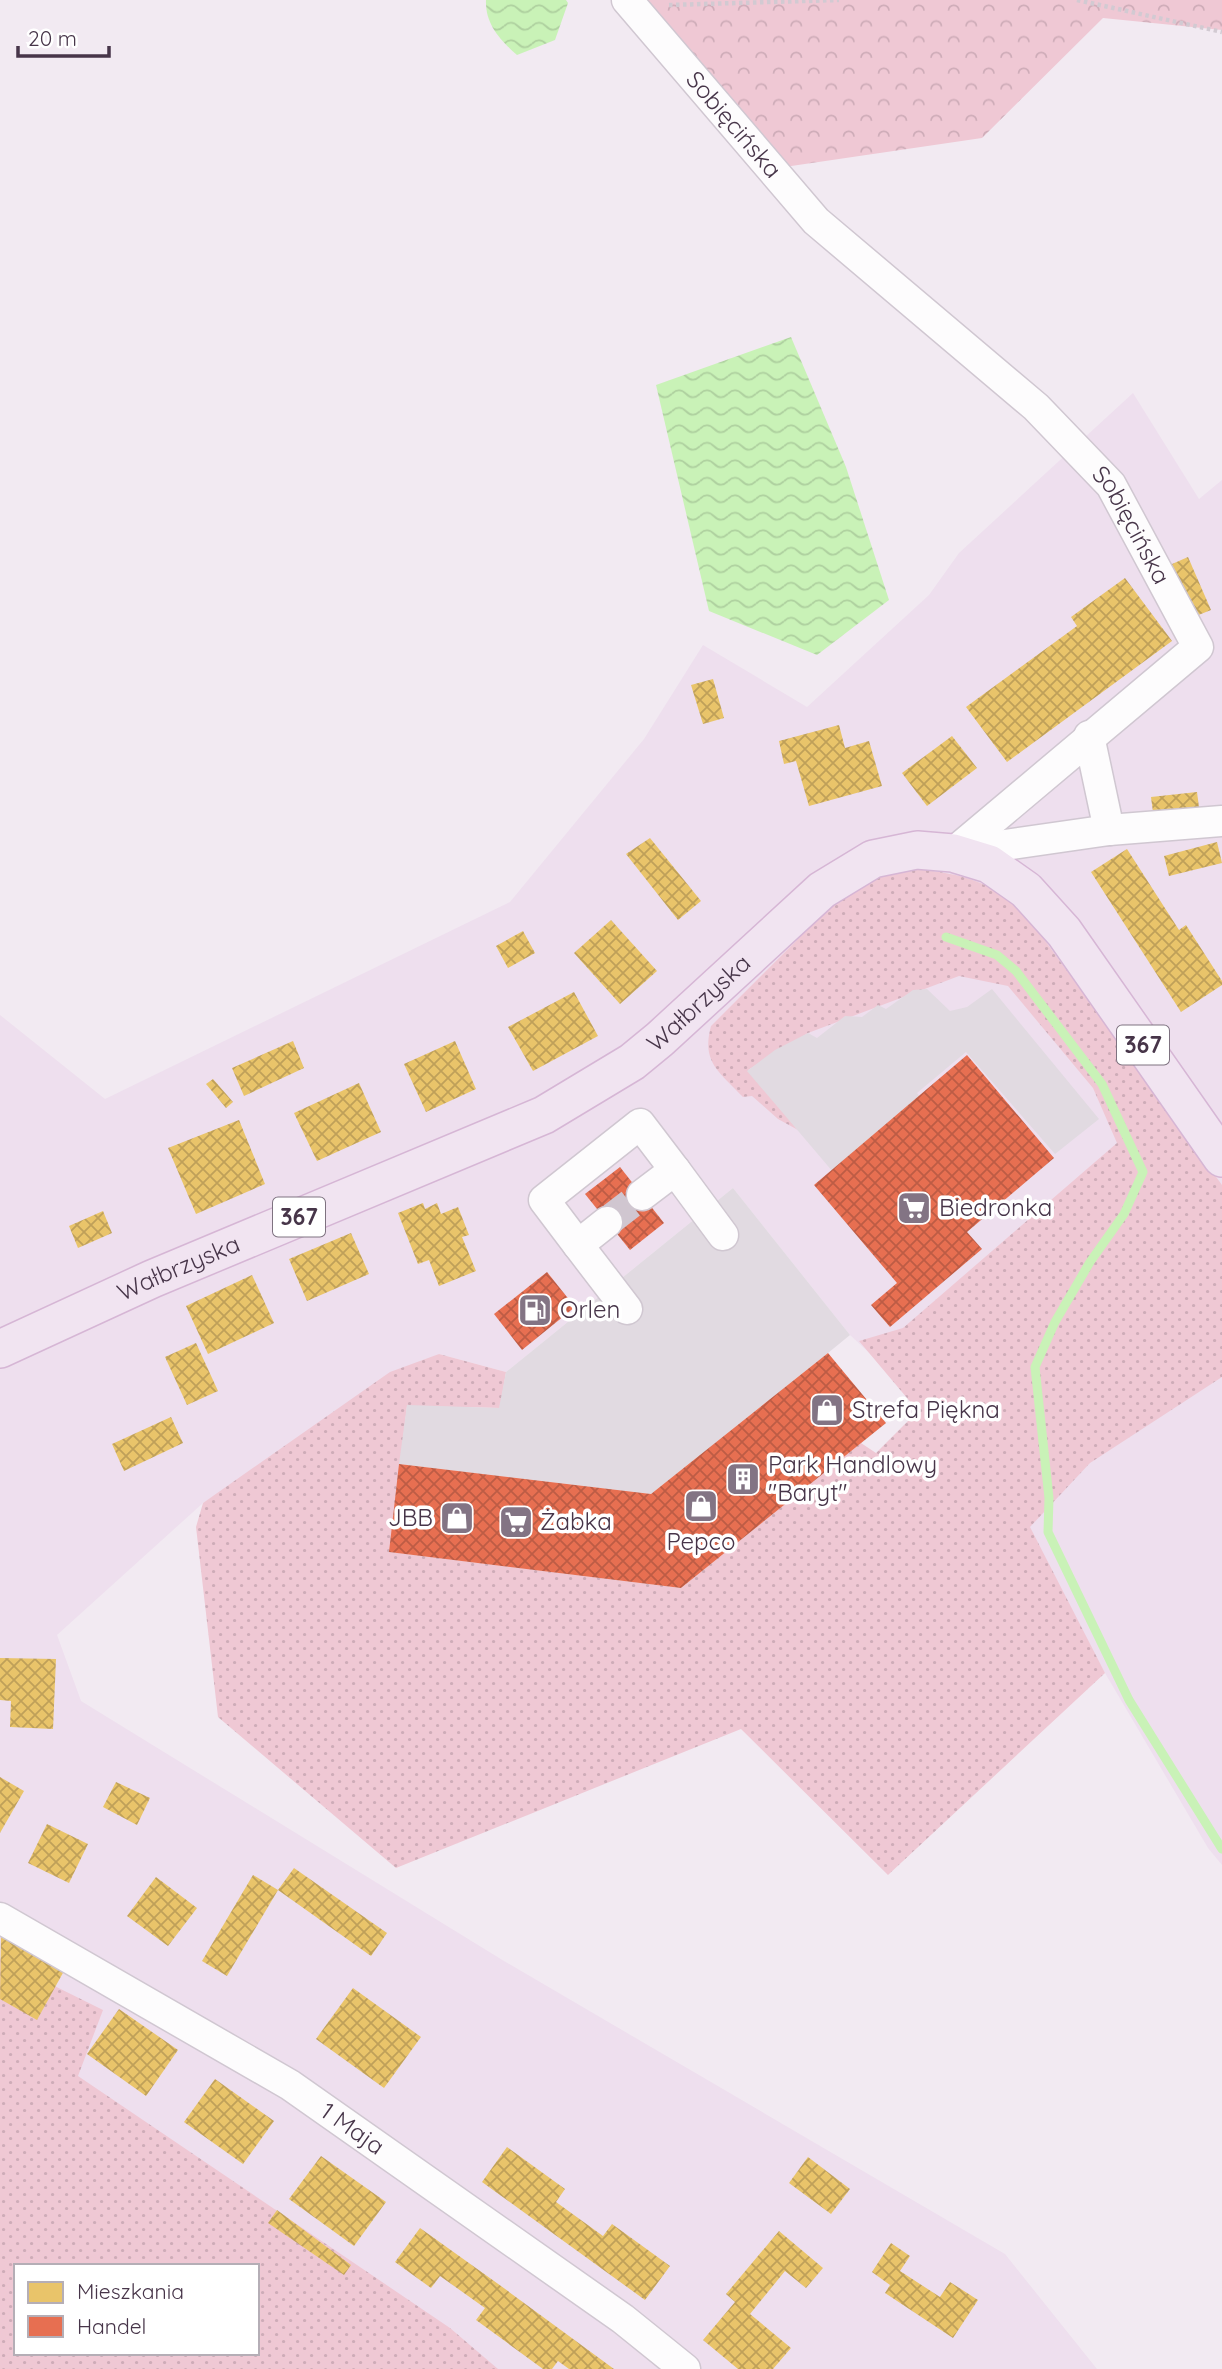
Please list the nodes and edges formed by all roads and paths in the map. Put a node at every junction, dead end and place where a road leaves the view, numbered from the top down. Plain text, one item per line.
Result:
1 (839, 0) edge
2 (1077, 0) edge
3 (630, 3) edge
4 (1222, 32) edge
5 (1089, 736) junction
6 (1222, 821) edge
7 (1110, 830) junction
8 (953, 853) junction
9 (1222, 1157) edge
10 (675, 1170) junction
11 (642, 1195) tunnel mouth
12 (607, 1222) tunnel mouth
13 (723, 1235) dead end
14 (578, 1245) junction
15 (627, 1309) dead end
16 (0, 1349) edge
17 (0, 1918) edge
18 (685, 2369) edge

1 - 3 path
2 - 4 path
3 - 5 street, Sobięcińska
5 - 7 street
5 - 8 street, Sobięcińska
6 - 7 street
7 - 8 street
8 - 9 main road, Wałbrzyska / 367
8 - 16 main road, Wałbrzyska / 367
10 - 11 street
10 - 13 street
10 - 14 street
12 - 14 street
14 - 15 street
17 - 18 street, 1 Maja

